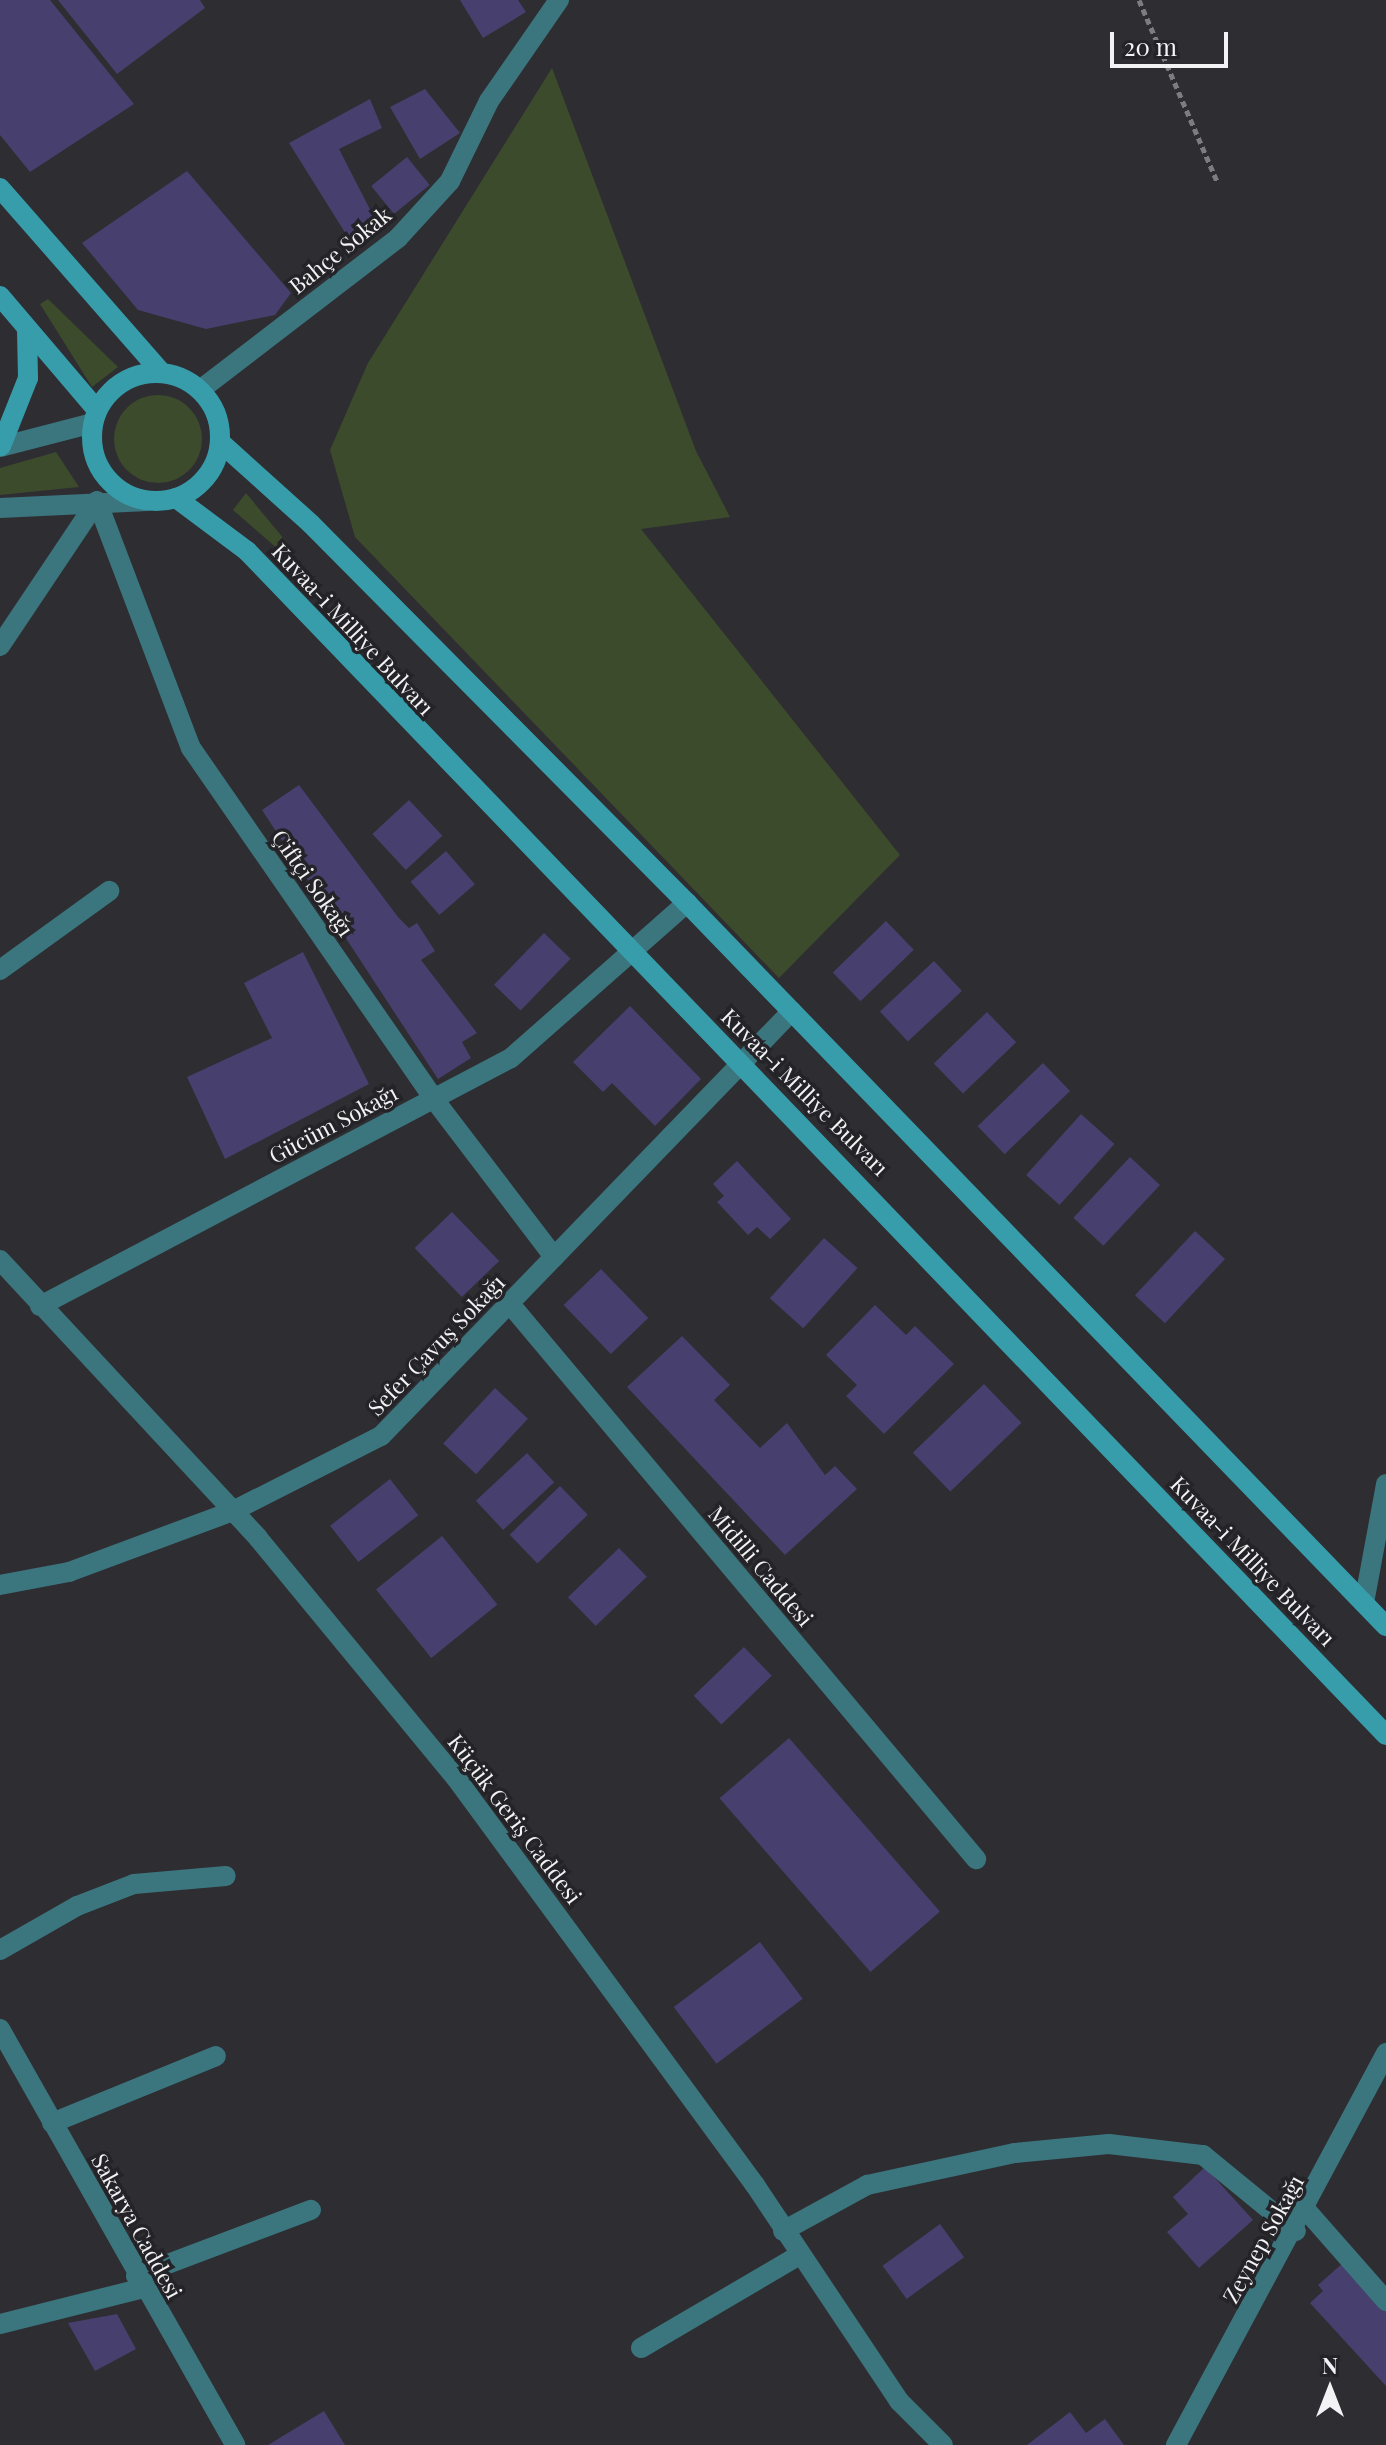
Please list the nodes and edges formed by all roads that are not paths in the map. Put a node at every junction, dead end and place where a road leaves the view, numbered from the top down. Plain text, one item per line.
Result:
1 (559, 0) edge
2 (0, 188) edge
3 (0, 296) edge
4 (27, 331) junction
5 (162, 373) junction
6 (200, 390) junction
7 (95, 416) junction
8 (220, 442) junction
9 (0, 446) edge
10 (176, 498) junction
11 (97, 501) junction
12 (148, 501) junction
13 (0, 508) edge
14 (0, 646) edge
15 (109, 891) dead end
16 (687, 903) junction
17 (628, 955) junction
18 (0, 970) edge
19 (792, 1011) junction
20 (744, 1060) junction
21 (433, 1098) junction
22 (554, 1257) junction
23 (0, 1260) edge
24 (510, 1304) junction
25 (40, 1306) junction
26 (1386, 1484) edge
27 (233, 1511) junction
28 (0, 1585) edge
29 (1364, 1603) junction
30 (1386, 1626) edge
31 (1386, 1735) edge
32 (976, 1859) dead end
33 (226, 1876) dead end
34 (0, 1950) edge
35 (0, 2029) edge
36 (1386, 2053) edge
37 (216, 2056) dead end
38 (52, 2123) junction
39 (311, 2210) dead end
40 (1307, 2211) junction
41 (783, 2231) junction
42 (1296, 2231) junction
43 (798, 2256) junction
44 (140, 2282) junction
45 (1386, 2301) edge
46 (0, 2324) edge
47 (641, 2348) dead end
48 (235, 2445) edge
49 (943, 2445) edge
50 (1176, 2445) edge

1 - 6 street, Bahçe Sokak
2 - 5 main road
3 - 4 main road
4 - 7 main road
4 - 9 main road
5 - 6 main road
5 - 7 main road
6 - 8 main road
7 - 9 street
7 - 12 main road
8 - 10 main road
8 - 16 main road, Kuvaa-i Milliye Bulvarı
10 - 12 main road
10 - 17 main road, Kuvaa-i Milliye Bulvarı
11 - 12 street
11 - 13 street
11 - 14 street
11 - 21 street, Çiftçi Sokağı
15 - 18 street
16 - 17 street, Gücüm Sokağı
16 - 19 main road, Kuvaa-i Milliye Bulvarı
17 - 20 main road, Kuvaa-i Milliye Bulvarı
17 - 21 street, Gücüm Sokağı
19 - 20 street, Sefer Çavuş Sokağı
19 - 29 main road, Kuvaa-i Milliye Bulvarı
20 - 22 street, Sefer Çavuş Sokağı
20 - 31 main road, Kuvaa-i Milliye Bulvarı
21 - 22 street, Çiftçi Sokağı
21 - 25 street, Gücüm Sokağı
22 - 24 street, Sefer Çavuş Sokağı
23 - 25 street, Küçük Geriş Caddesi
24 - 27 street, Sefer Çavuş Sokağı
24 - 32 street, Midilli Caddesi
25 - 27 street, Küçük Geriş Caddesi
26 - 29 street
27 - 28 street, Sefer Çavuş Sokağı
27 - 41 street, Küçük Geriş Caddesi
29 - 30 main road, Kuvaa-i Milliye Bulvarı
33 - 34 street
35 - 38 street, Sakarya Caddesi
36 - 40 street, Zeynep Sokağı
37 - 38 street
38 - 44 street, Sakarya Caddesi
39 - 44 street
40 - 42 street, Zeynep Sokağı
40 - 45 street
41 - 42 street
41 - 43 street, Küçük Geriş Caddesi
42 - 50 street, Zeynep Sokağı
43 - 47 street
43 - 49 street, Küçük Geriş Caddesi
44 - 46 street
44 - 48 street, Sakarya Caddesi

